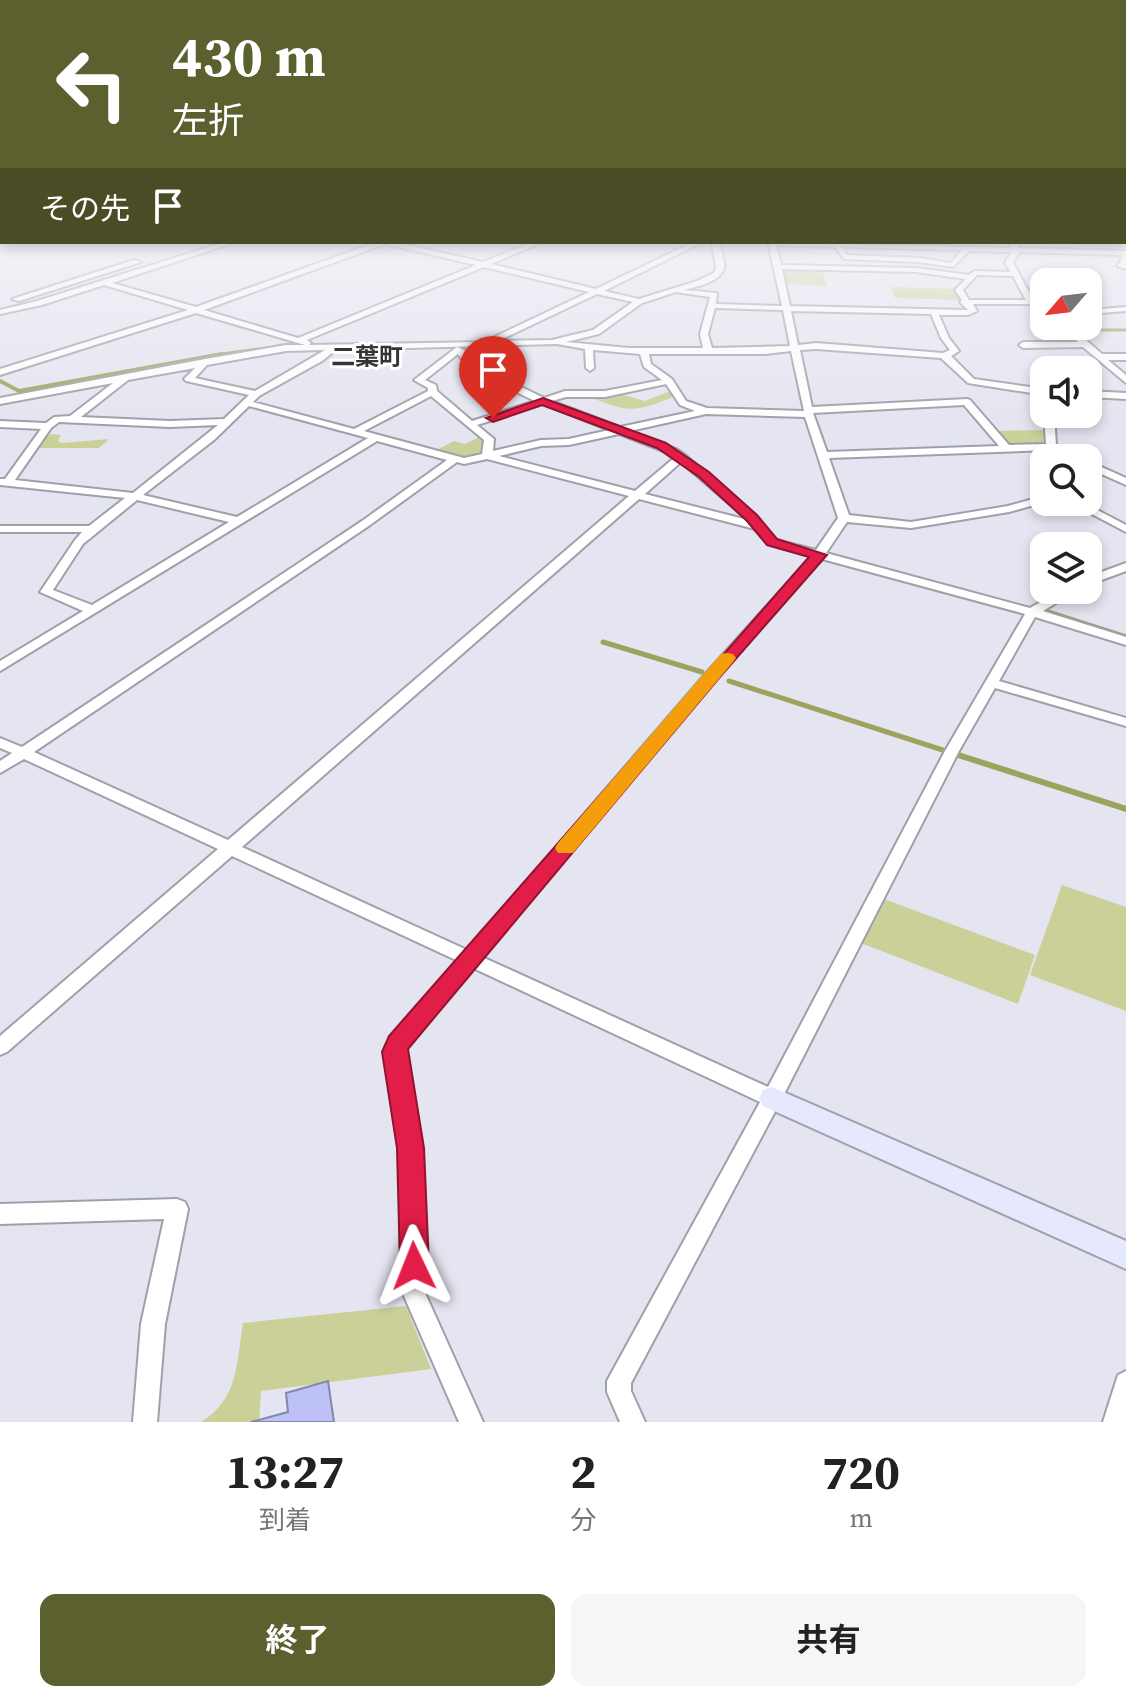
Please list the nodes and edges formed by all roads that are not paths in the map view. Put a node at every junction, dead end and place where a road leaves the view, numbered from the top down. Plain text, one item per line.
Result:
1 (52, 288) edge
2 (64, 288) edge
3 (85, 288) edge
4 (122, 288) edge
5 (256, 288) edge
6 (426, 288) edge
7 (585, 288) edge
8 (602, 288) edge
9 (683, 288) edge
10 (781, 288) edge
11 (961, 288) edge
12 (1022, 288) edge
13 (596, 291) junction
14 (671, 292) junction
15 (14, 300) junction
16 (639, 301) junction
17 (964, 302) junction
18 (1029, 302) joint
19 (0, 304) edge
20 (712, 306) junction
21 (785, 308) junction
22 (1126, 309) edge
23 (196, 310) junction
24 (1102, 311) edge
25 (0, 312) edge
26 (934, 312) junction
27 (300, 340) junction
28 (1081, 340) edge
29 (552, 343) junction
30 (1085, 344) junction
31 (1023, 345) dead end
32 (482, 346) junction
33 (315, 347) junction
34 (334, 347) junction
35 (792, 347) junction
36 (589, 348) junction
37 (644, 351) junction
38 (708, 351) junction
39 (945, 355) junction
40 (1098, 356) edge
41 (1102, 357) edge
42 (1126, 357) edge
43 (1102, 360) edge
44 (206, 362) junction
45 (590, 368) dead end
46 (0, 372) edge
47 (127, 376) junction
48 (1126, 380) edge
49 (669, 381) junction
50 (971, 381) junction
51 (1030, 390) edge
52 (432, 392) junction
53 (256, 394) junction
54 (1102, 395) edge
55 (1126, 396) edge
56 (0, 401) edge
57 (543, 401) junction
58 (967, 402) junction
59 (248, 403) junction
60 (706, 411) junction
61 (809, 412) junction
62 (72, 419) junction
63 (227, 422) junction
64 (0, 424) edge
65 (472, 424) junction
66 (48, 426) junction
67 (620, 429) junction
68 (355, 432) junction
69 (375, 438) junction
70 (1030, 447) edge
71 (1006, 448) junction
72 (824, 455) junction
73 (487, 456) junction
74 (681, 457) junction
75 (455, 459) junction
76 (1102, 471) edge
77 (4, 482) edge
78 (1126, 482) edge
79 (636, 495) junction
80 (135, 496) junction
81 (1030, 503) edge
82 (1101, 516) edge
83 (844, 518) junction
84 (239, 521) junction
85 (758, 526) junction
86 (0, 529) edge
87 (92, 529) junction
88 (1126, 529) edge
89 (819, 555) junction
90 (1126, 567) edge
91 (1102, 576) edge
92 (1046, 604) edge
93 (93, 610) junction
94 (1032, 612) junction
95 (1126, 641) edge
96 (0, 667) edge
97 (991, 683) junction
98 (1126, 722) edge
99 (0, 742) edge
100 (23, 752) junction
101 (0, 768) edge
102 (230, 849) junction
103 (471, 959) junction
104 (0, 1047) edge
105 (772, 1098) junction
106 (0, 1214) edge
107 (1126, 1255) edge
108 (1126, 1383) edge
109 (145, 1422) edge
110 (471, 1422) edge
111 (633, 1422) edge
112 (1115, 1422) edge

1 - 15 street
2 - 15 street
3 - 25 street
4 - 23 street
5 - 23 street
6 - 27 street
7 - 13 street
8 - 13 street
9 - 14 street
10 - 21 street
11 - 17 street
12 - 18 street
13 - 16 street
13 - 32 street
14 - 16 street
14 - 20 street
15 - 19 street
16 - 29 street
17 - 18 street
17 - 26 street
20 - 21 street
20 - 38 street
21 - 26 street
21 - 35 street
22 - 24 street
23 - 27 street
23 - 46 street
26 - 39 street
27 - 33 street
28 - 30 street
29 - 32 street
29 - 36 street
30 - 31 street
30 - 40 street
32 - 34 street
33 - 34 street
33 - 44 street
34 - 53 street
35 - 38 street
35 - 39 street
35 - 61 street
36 - 37 street
36 - 45 street
37 - 38 street
37 - 49 street
39 - 50 street
41 - 42 street
43 - 48 street
44 - 47 street
44 - 53 street
47 - 56 street
47 - 62 street
49 - 57 street
49 - 60 street
50 - 51 street
50 - 58 street
52 - 57 street
52 - 65 street
52 - 68 street
53 - 59 street
54 - 55 street
57 - 65 street
57 - 67 street
58 - 61 street
58 - 71 street
59 - 63 street
59 - 68 street
60 - 61 street
60 - 67 street
61 - 72 street
62 - 63 street
62 - 66 street
63 - 80 street
64 - 66 street
65 - 73 street
66 - 77 street
67 - 73 street
67 - 74 street
68 - 69 street
69 - 75 street
69 - 84 street
70 - 71 street
71 - 72 street
72 - 83 street
73 - 75 street
73 - 79 street
74 - 79 street
74 - 85 street
75 - 100 street
76 - 78 street
77 - 80 street
79 - 85 street
79 - 102 street
80 - 84 street
80 - 87 street
81 - 83 street
82 - 88 street
83 - 89 street
84 - 93 street
85 - 89 street
86 - 87 street
87 - 93 street
89 - 94 street
89 - 103 street
90 - 91 street
92 - 94 street
93 - 96 street
94 - 95 street
94 - 97 street
97 - 98 street
97 - 105 street
99 - 100 street
100 - 101 street
100 - 102 street
102 - 103 street
102 - 104 street
103 - 105 street
103 - 110 street
105 - 107 main road
105 - 111 street
106 - 109 street
108 - 112 street

